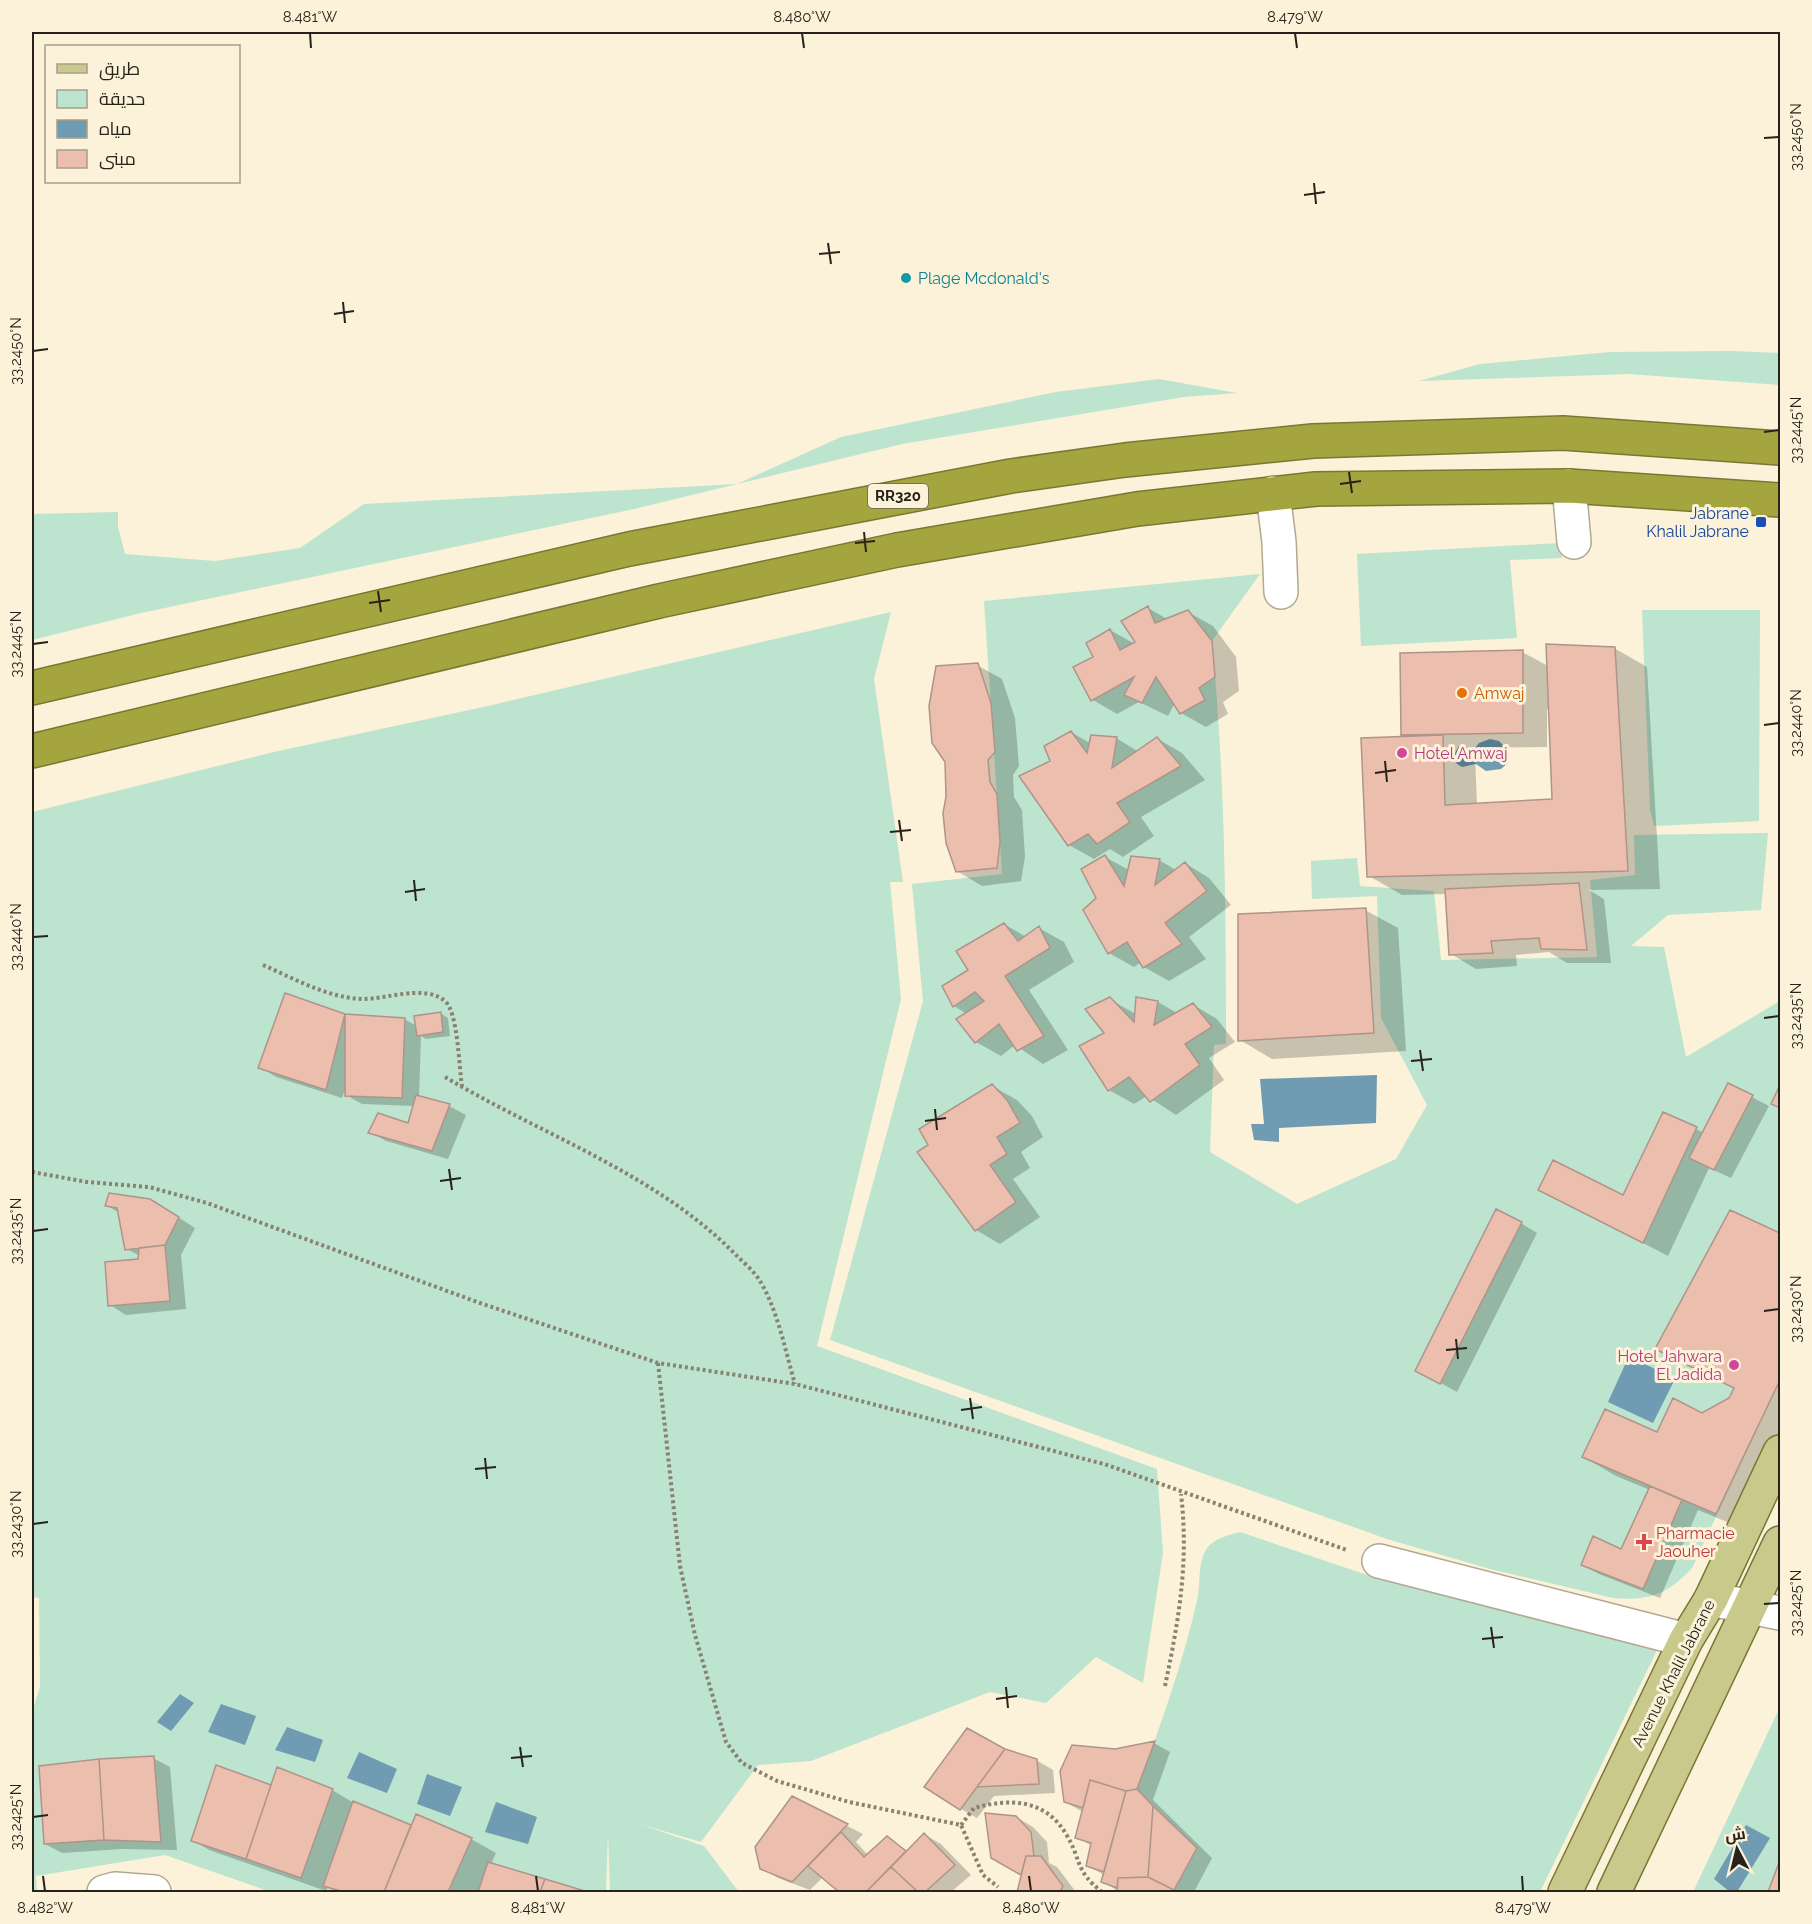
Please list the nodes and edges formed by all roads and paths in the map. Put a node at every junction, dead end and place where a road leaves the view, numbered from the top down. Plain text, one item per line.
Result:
1 (1780, 448) edge
2 (1569, 486) junction
3 (1273, 492) junction
4 (1780, 500) edge
5 (1574, 542) dead end
6 (1281, 592) dead end
7 (32, 688) edge
8 (32, 751) edge
9 (263, 965) dead end
10 (445, 1077) dead end
11 (462, 1087) junction
12 (32, 1172) edge
13 (658, 1363) junction
14 (795, 1384) junction
15 (1780, 1452) edge
16 (1181, 1494) junction
17 (1780, 1543) edge
18 (1379, 1561) joint
19 (1711, 1599) junction
20 (1765, 1610) edge
21 (1686, 1640) junction
22 (1165, 1686) dead end
23 (961, 1825) junction
24 (998, 1887) dead end
25 (104, 1893) edge
26 (154, 1893) edge
27 (1102, 1893) edge
28 (1564, 1893) edge
29 (1614, 1893) edge

1 - 7 highway, RR320
2 - 3 highway
2 - 4 highway
2 - 5 street
3 - 6 street
3 - 8 highway
9 - 11 path
10 - 11 path
11 - 14 path
12 - 13 path
13 - 14 path
13 - 23 path
14 - 16 path
15 - 19 main road, Avenue Khalil Jabrane
16 - 18 path
16 - 22 path
17 - 20 main road
18 - 21 street
19 - 20 street
19 - 21 main road, Avenue Khalil Jabrane
20 - 29 main road
21 - 28 main road, Avenue Khalil Jabrane
23 - 24 path
23 - 27 path
25 - 26 street

